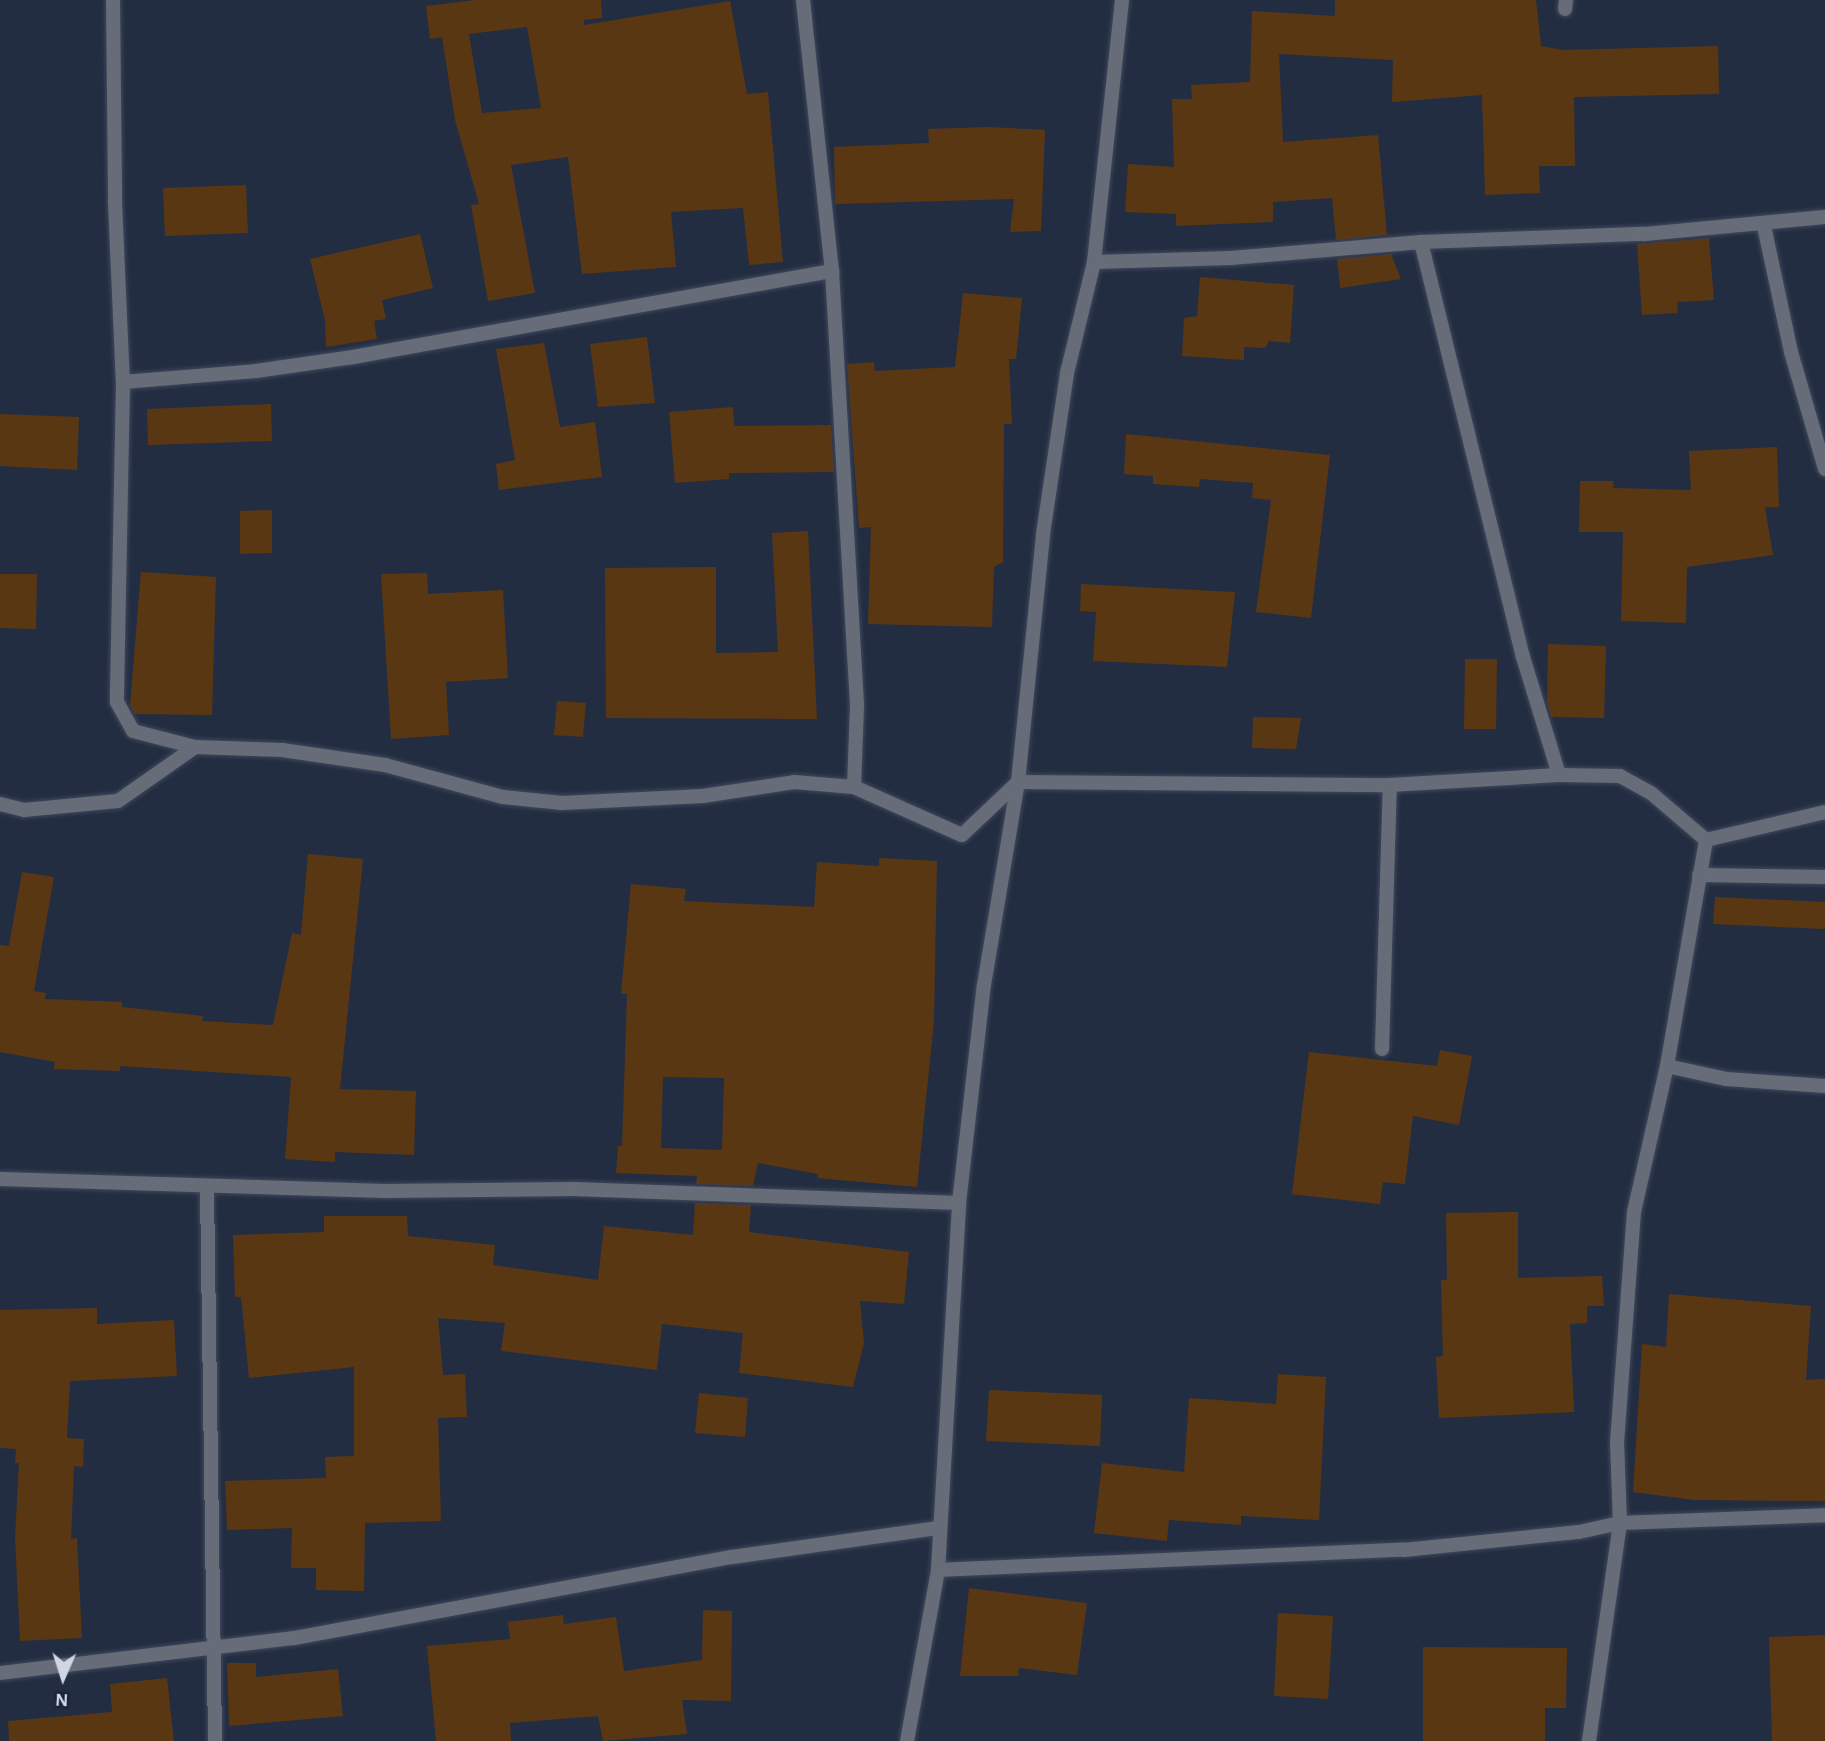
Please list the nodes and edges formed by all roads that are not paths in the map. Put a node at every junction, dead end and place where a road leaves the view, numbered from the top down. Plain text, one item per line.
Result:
1 (113, 0) edge
2 (803, 0) edge
3 (1122, 0) edge
4 (1825, 217) edge
5 (1764, 226) junction
6 (1421, 242) junction
7 (1094, 261) junction
8 (832, 271) junction
9 (123, 382) junction
10 (1825, 469) edge
11 (195, 747) junction
12 (1559, 775) junction
13 (1017, 782) junction
14 (1390, 785) junction
15 (854, 787) junction
16 (0, 804) edge
17 (1825, 811) edge
18 (1706, 840) junction
19 (1699, 875) junction
20 (1825, 877) edge
21 (1381, 1049) dead end
22 (1667, 1066) junction
23 (1825, 1086) edge
24 (0, 1178) edge
25 (207, 1188) junction
26 (959, 1203) junction
27 (1825, 1515) edge
28 (1620, 1523) junction
29 (939, 1528) junction
30 (938, 1570) junction
31 (211, 1647) junction
32 (0, 1673) edge
33 (215, 1741) edge
34 (907, 1741) edge
35 (1590, 1741) edge

1 - 9 street
2 - 8 street
3 - 7 street
4 - 5 street
5 - 6 street
5 - 10 street
6 - 7 street
6 - 12 street
7 - 13 street
8 - 9 street
8 - 15 street
9 - 11 street
11 - 15 street
11 - 16 street
12 - 14 street
12 - 18 street
13 - 14 street
13 - 15 street
13 - 26 street
14 - 21 street
17 - 18 street
18 - 19 street
19 - 20 street
19 - 22 street
22 - 23 street
22 - 28 street
24 - 25 street
25 - 26 street
25 - 31 street
26 - 29 street
27 - 28 street
28 - 30 street
28 - 35 street
29 - 30 street
29 - 31 street
30 - 34 street
31 - 32 street
31 - 33 street

